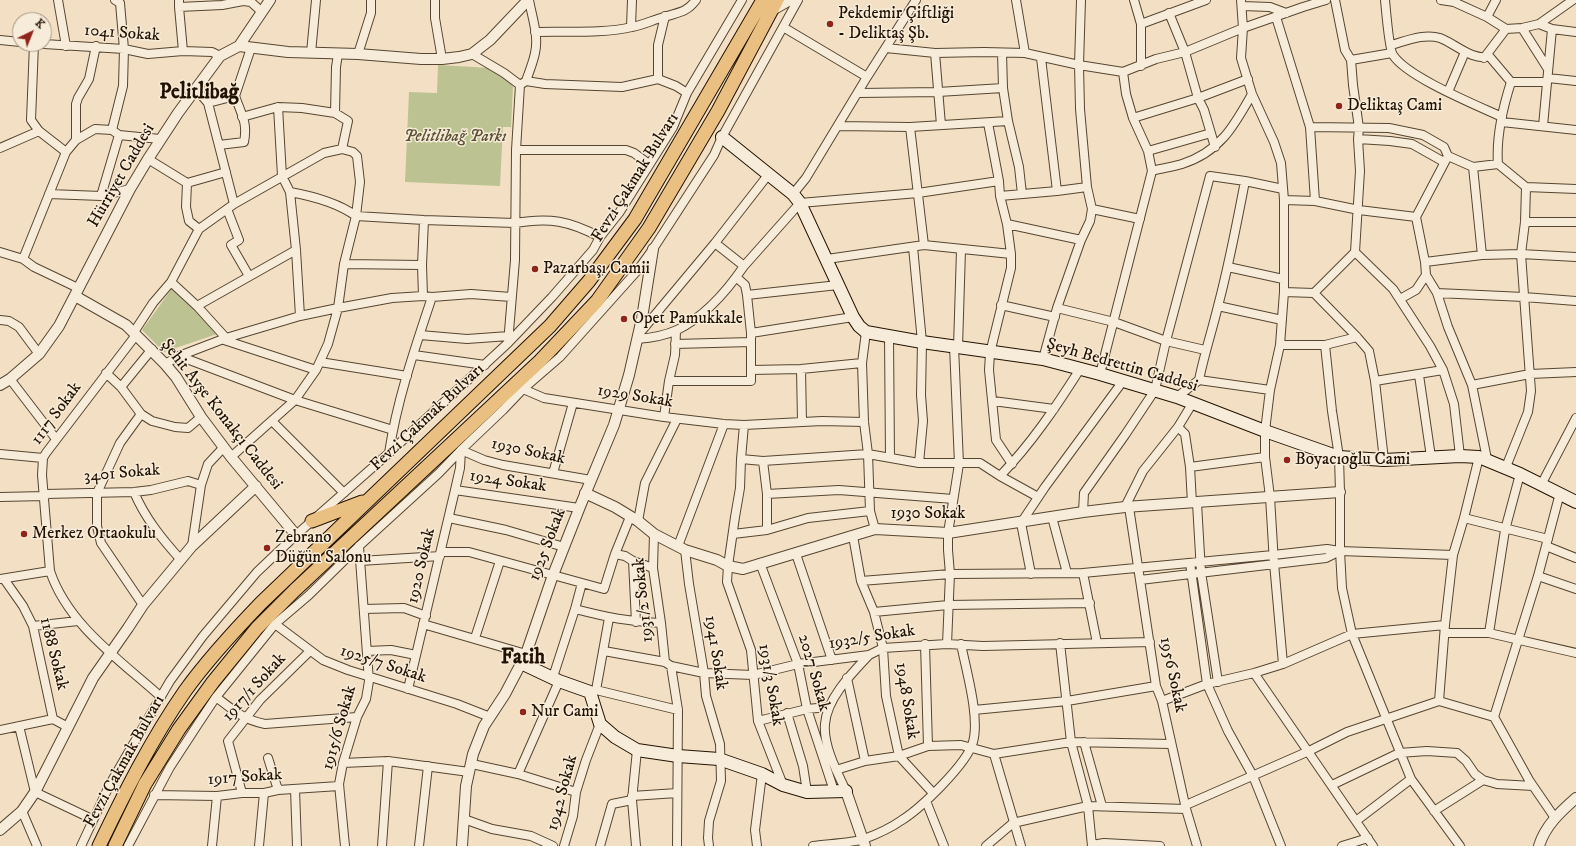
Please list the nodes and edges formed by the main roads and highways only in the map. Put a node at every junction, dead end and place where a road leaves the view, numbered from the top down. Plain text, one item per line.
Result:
1 (754, 0) edge
2 (763, 0) edge
3 (777, 0) edge
4 (783, 0) edge
5 (769, 14) junction
6 (740, 39) junction
7 (722, 137) road end
8 (367, 500) junction
9 (1576, 502) edge
10 (312, 521) road end
11 (524, 658) road end
12 (846, 791) road end
13 (99, 846) edge
14 (115, 846) edge

1 - 6 main road
2 - 6 main road, Fevzi Çakmak Bulvarı
3 - 5 main road, Fevzi Çakmak Bulvarı
4 - 5 main road
5 - 14 main road, Fevzi Çakmak Bulvarı
6 - 8 main road, Fevzi Çakmak Bulvarı
7 - 9 main road, Şeyh Bedrettin Caddesi
8 - 10 main road
8 - 13 main road, Fevzi Çakmak Bulvarı
11 - 12 main road

